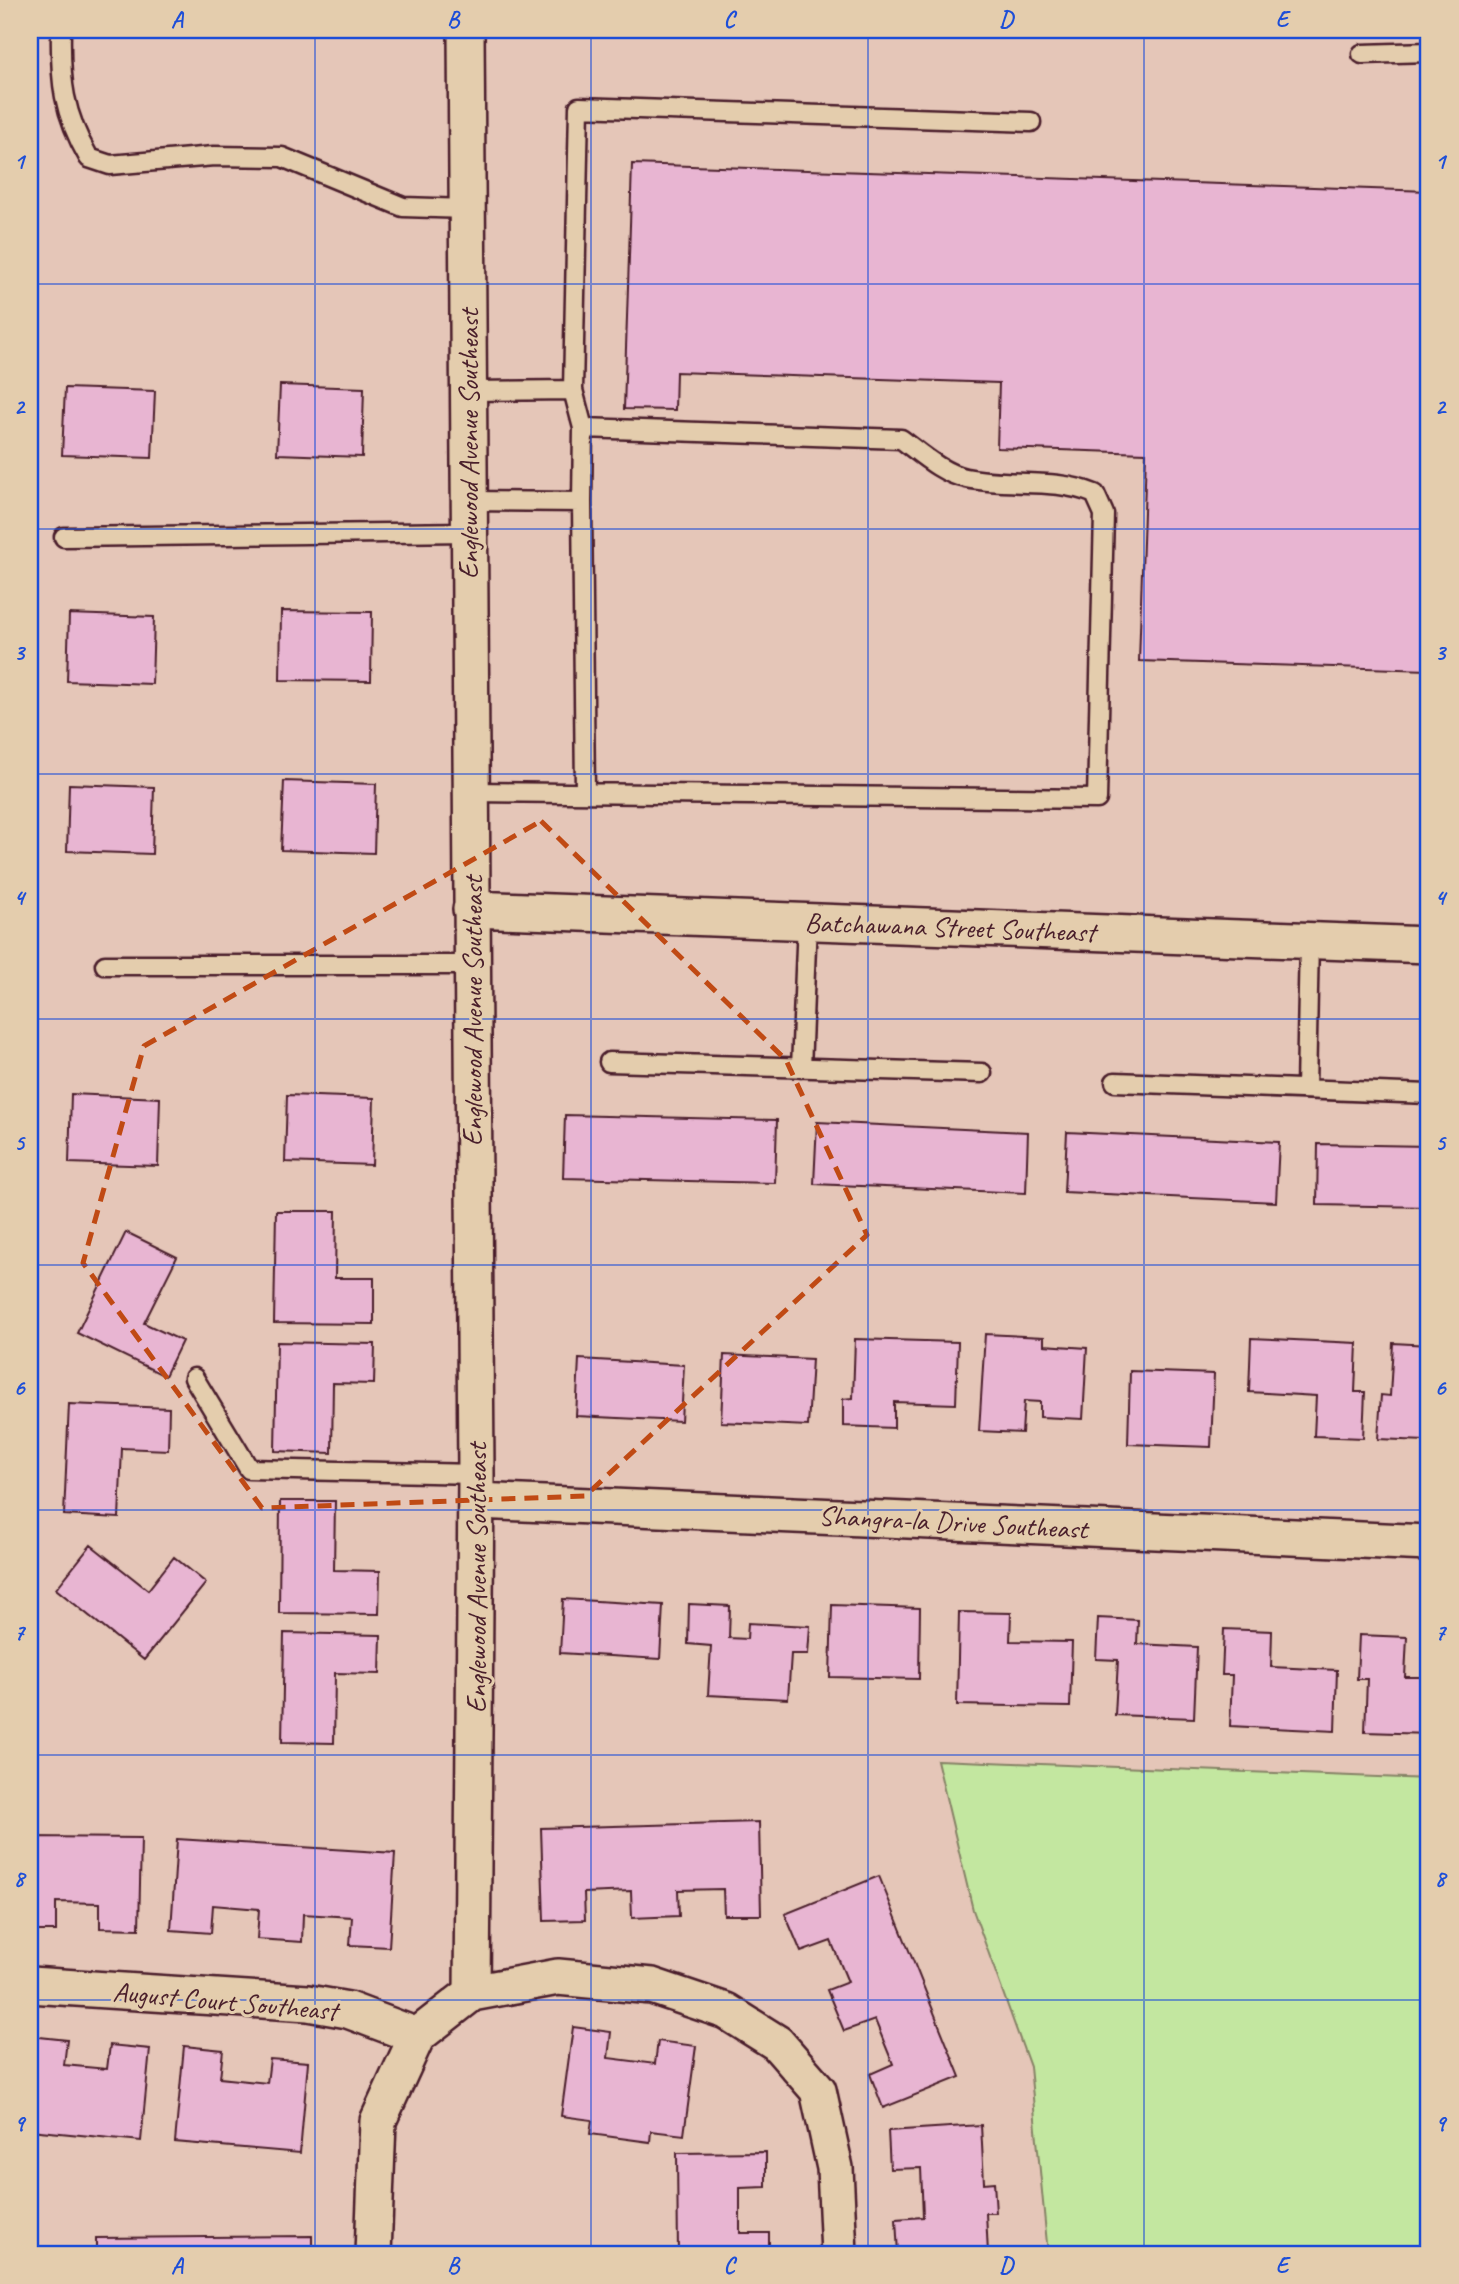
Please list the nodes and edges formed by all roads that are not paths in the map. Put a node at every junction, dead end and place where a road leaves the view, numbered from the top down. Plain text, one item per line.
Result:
1 (61, 30) edge
2 (466, 30) edge
3 (1429, 52) edge
4 (1362, 54) dead end
5 (1031, 122) dead end
6 (467, 209) junction
7 (573, 390) junction
8 (468, 391) junction
9 (583, 428) junction
10 (582, 502) junction
11 (469, 517) junction
12 (64, 537) dead end
13 (471, 792) junction
14 (585, 793) junction
15 (471, 909) junction
16 (807, 922) junction
17 (1309, 940) junction
18 (1429, 945) edge
19 (105, 965) dead end
20 (472, 965) junction
21 (609, 1062) dead end
22 (801, 1068) junction
23 (982, 1073) dead end
24 (1115, 1082) dead end
25 (1306, 1089) junction
26 (1429, 1094) edge
27 (194, 1378) dead end
28 (476, 1488) junction
29 (1429, 1544) edge
30 (30, 1985) edge
31 (472, 1993) junction
32 (417, 2036) junction
33 (373, 2254) edge
34 (839, 2254) edge

1 - 6 lane
2 - 6 street, Englewood Avenue Southeast
3 - 4 lane
5 - 7 lane
6 - 8 street, Englewood Avenue Southeast
7 - 8 lane
7 - 9 lane
8 - 11 street, Englewood Avenue Southeast
9 - 10 lane
9 - 14 lane
10 - 11 lane
10 - 14 lane
11 - 12 lane
11 - 13 street, Englewood Avenue Southeast
13 - 14 lane
13 - 15 street, Englewood Avenue Southeast
15 - 16 street, Batchawana Street Southeast
15 - 20 street, Englewood Avenue Southeast
16 - 17 street, Batchawana Street Southeast
16 - 22 lane
17 - 18 street, Batchawana Street Southeast
17 - 25 lane
19 - 20 lane
20 - 28 street, Englewood Avenue Southeast
21 - 22 lane
22 - 23 lane
24 - 25 lane
25 - 26 lane
27 - 28 lane
28 - 29 street, Shangra-la Drive Southeast
28 - 31 street, Englewood Avenue Southeast
30 - 32 street, August Court Southeast
31 - 32 street
31 - 34 street
32 - 33 street

